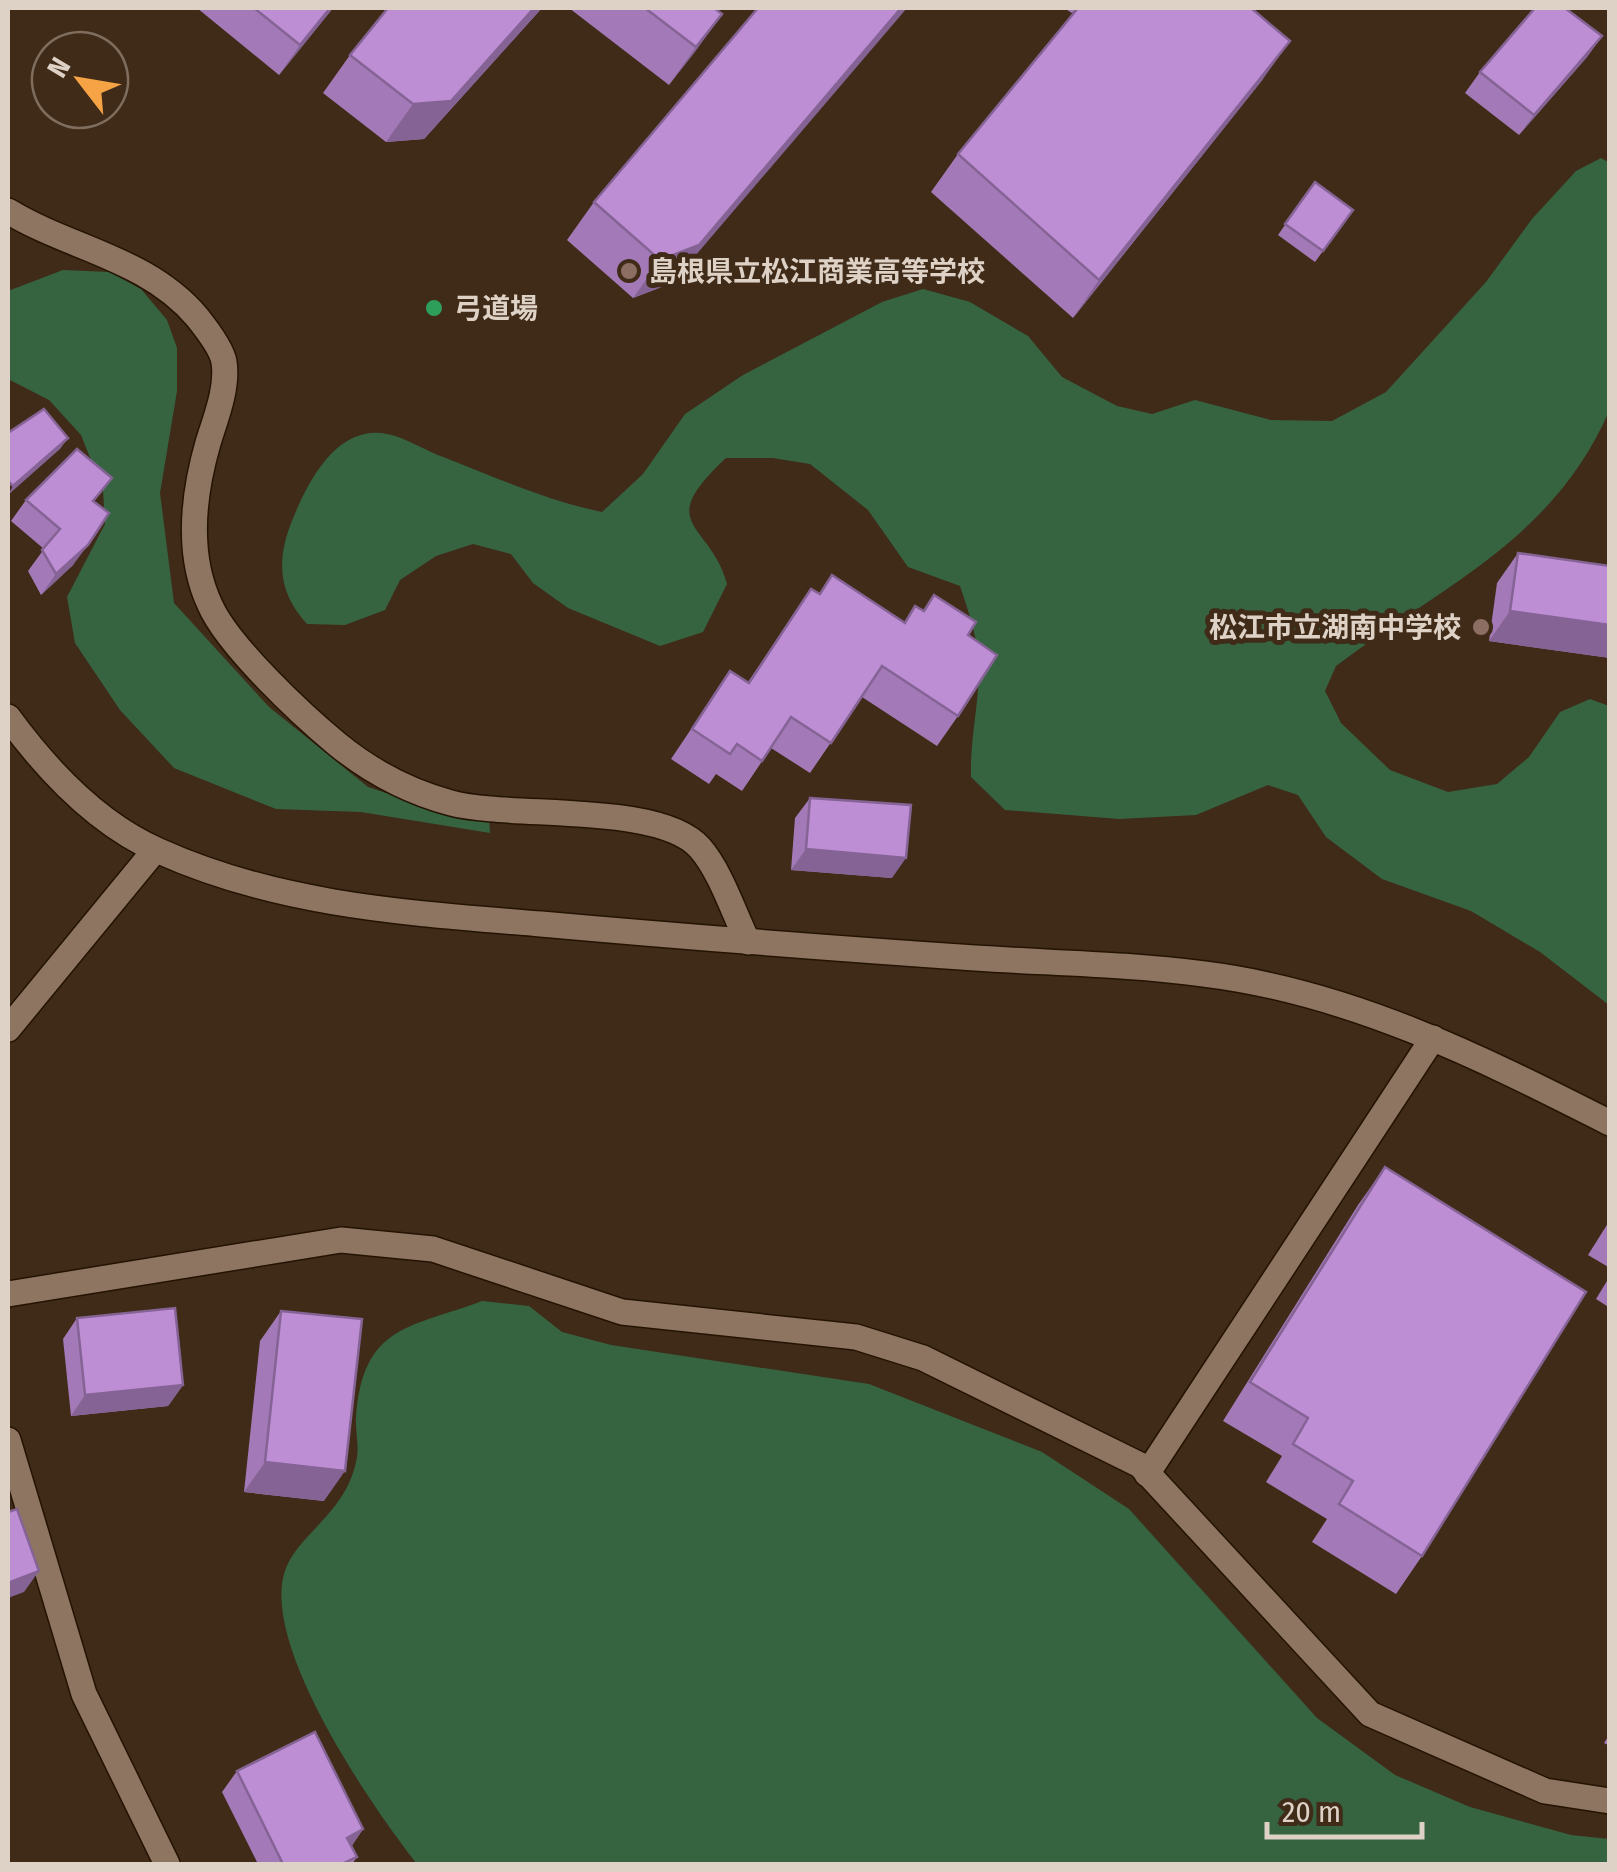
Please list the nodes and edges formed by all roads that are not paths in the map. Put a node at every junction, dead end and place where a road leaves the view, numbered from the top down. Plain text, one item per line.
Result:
1 (8, 211) edge
2 (8, 716) edge
3 (155, 850) junction
4 (748, 942) junction
5 (8, 1028) edge
6 (1433, 1038) junction
7 (1610, 1123) edge
8 (8, 1294) edge
9 (8, 1440) edge
10 (1147, 1474) junction
11 (1610, 1801) edge
12 (167, 1864) edge

1 - 4 street
2 - 3 street
3 - 4 street
3 - 5 street
4 - 6 street
6 - 7 street
6 - 10 street
8 - 10 street
9 - 12 street
10 - 11 street

